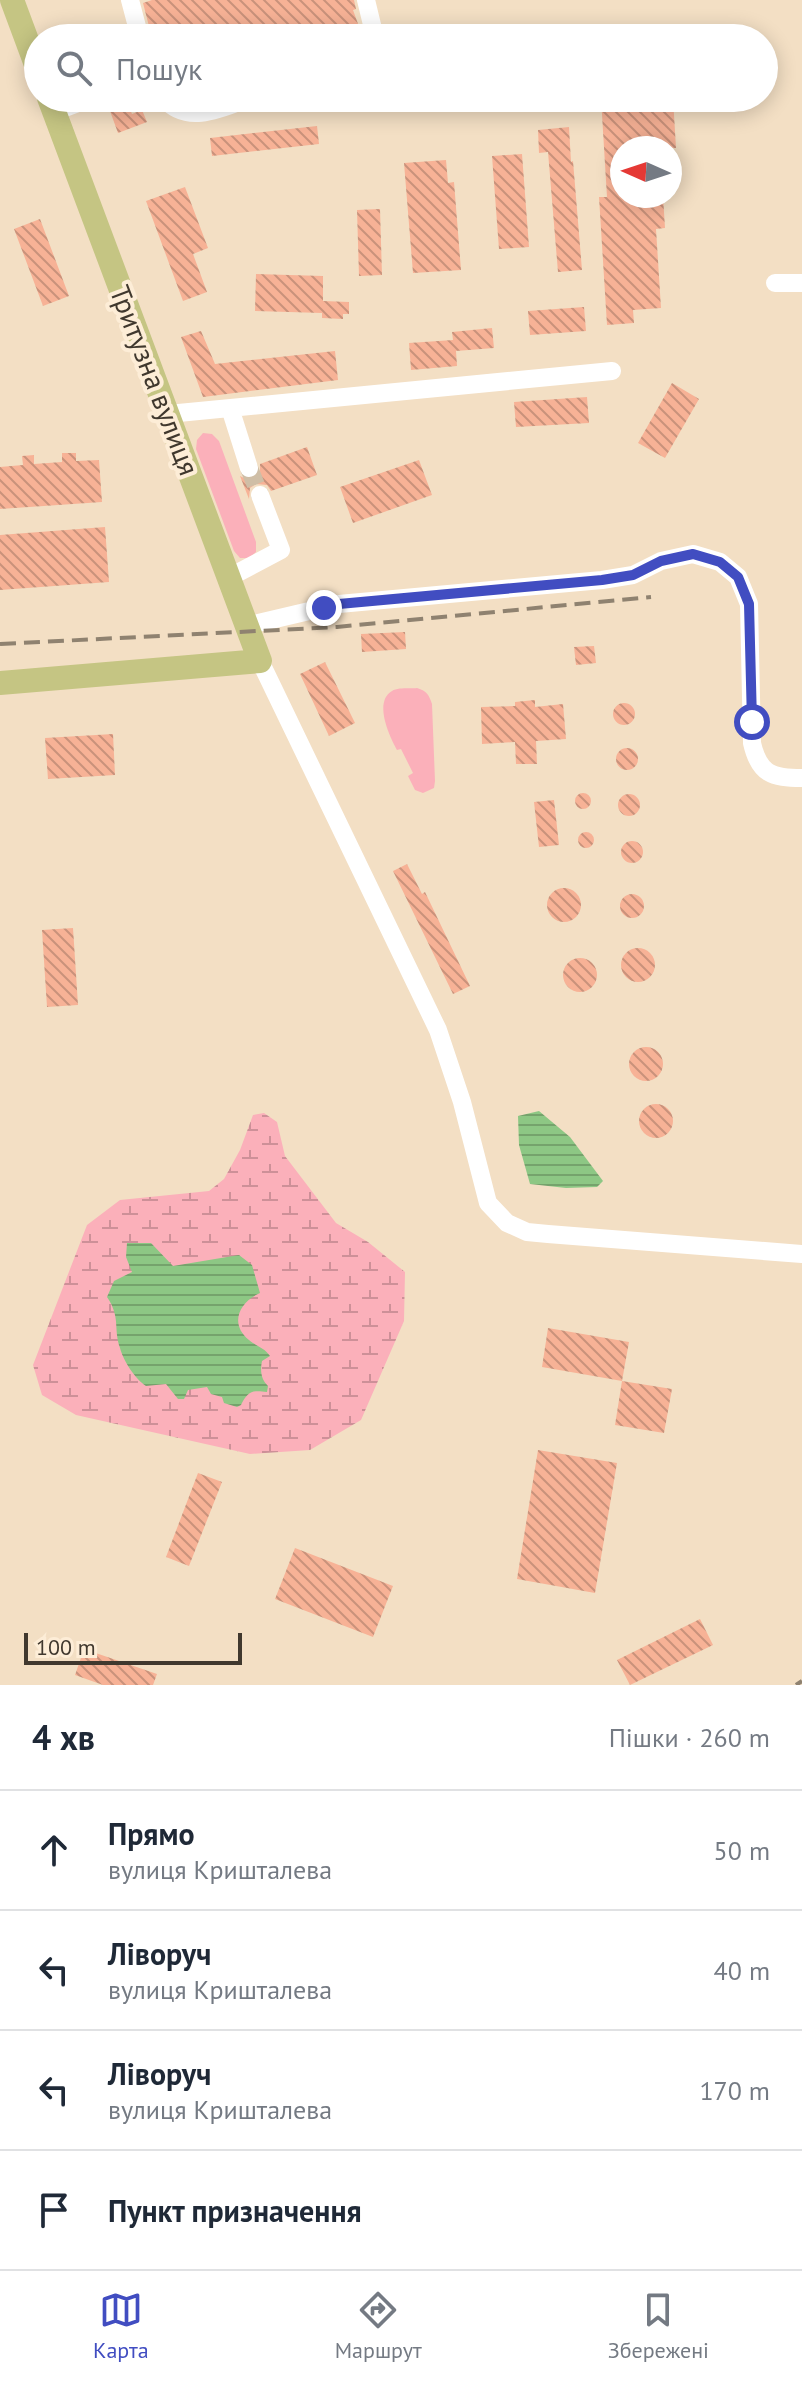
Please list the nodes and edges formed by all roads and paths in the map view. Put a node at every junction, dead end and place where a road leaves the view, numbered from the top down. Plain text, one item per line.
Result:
1 (12, 0) edge
2 (130, 0) edge
3 (366, 0) edge
4 (136, 24) edge
5 (372, 24) edge
6 (24, 32) edge
7 (54, 112) edge
8 (182, 112) edge
9 (213, 112) edge
10 (775, 283) dead end
11 (802, 283) edge
12 (612, 371) dead end
13 (230, 408) junction
14 (168, 414) junction
15 (249, 468) tunnel mouth
16 (260, 495) tunnel mouth
17 (228, 578) junction
18 (246, 626) junction
19 (260, 661) junction
20 (0, 683) edge
21 (802, 778) edge
22 (802, 1254) edge

1 - 6 main road
2 - 4 street
3 - 5 street
7 - 14 main road, Тритузна вулиця
8 - 9 street
10 - 11 street
12 - 13 street
13 - 14 street
13 - 15 street
14 - 17 main road, Тритузна вулиця
16 - 17 street
17 - 18 main road, Тритузна вулиця
18 - 19 main road, Тритузна вулиця
18 - 21 street
19 - 20 main road
19 - 22 street

